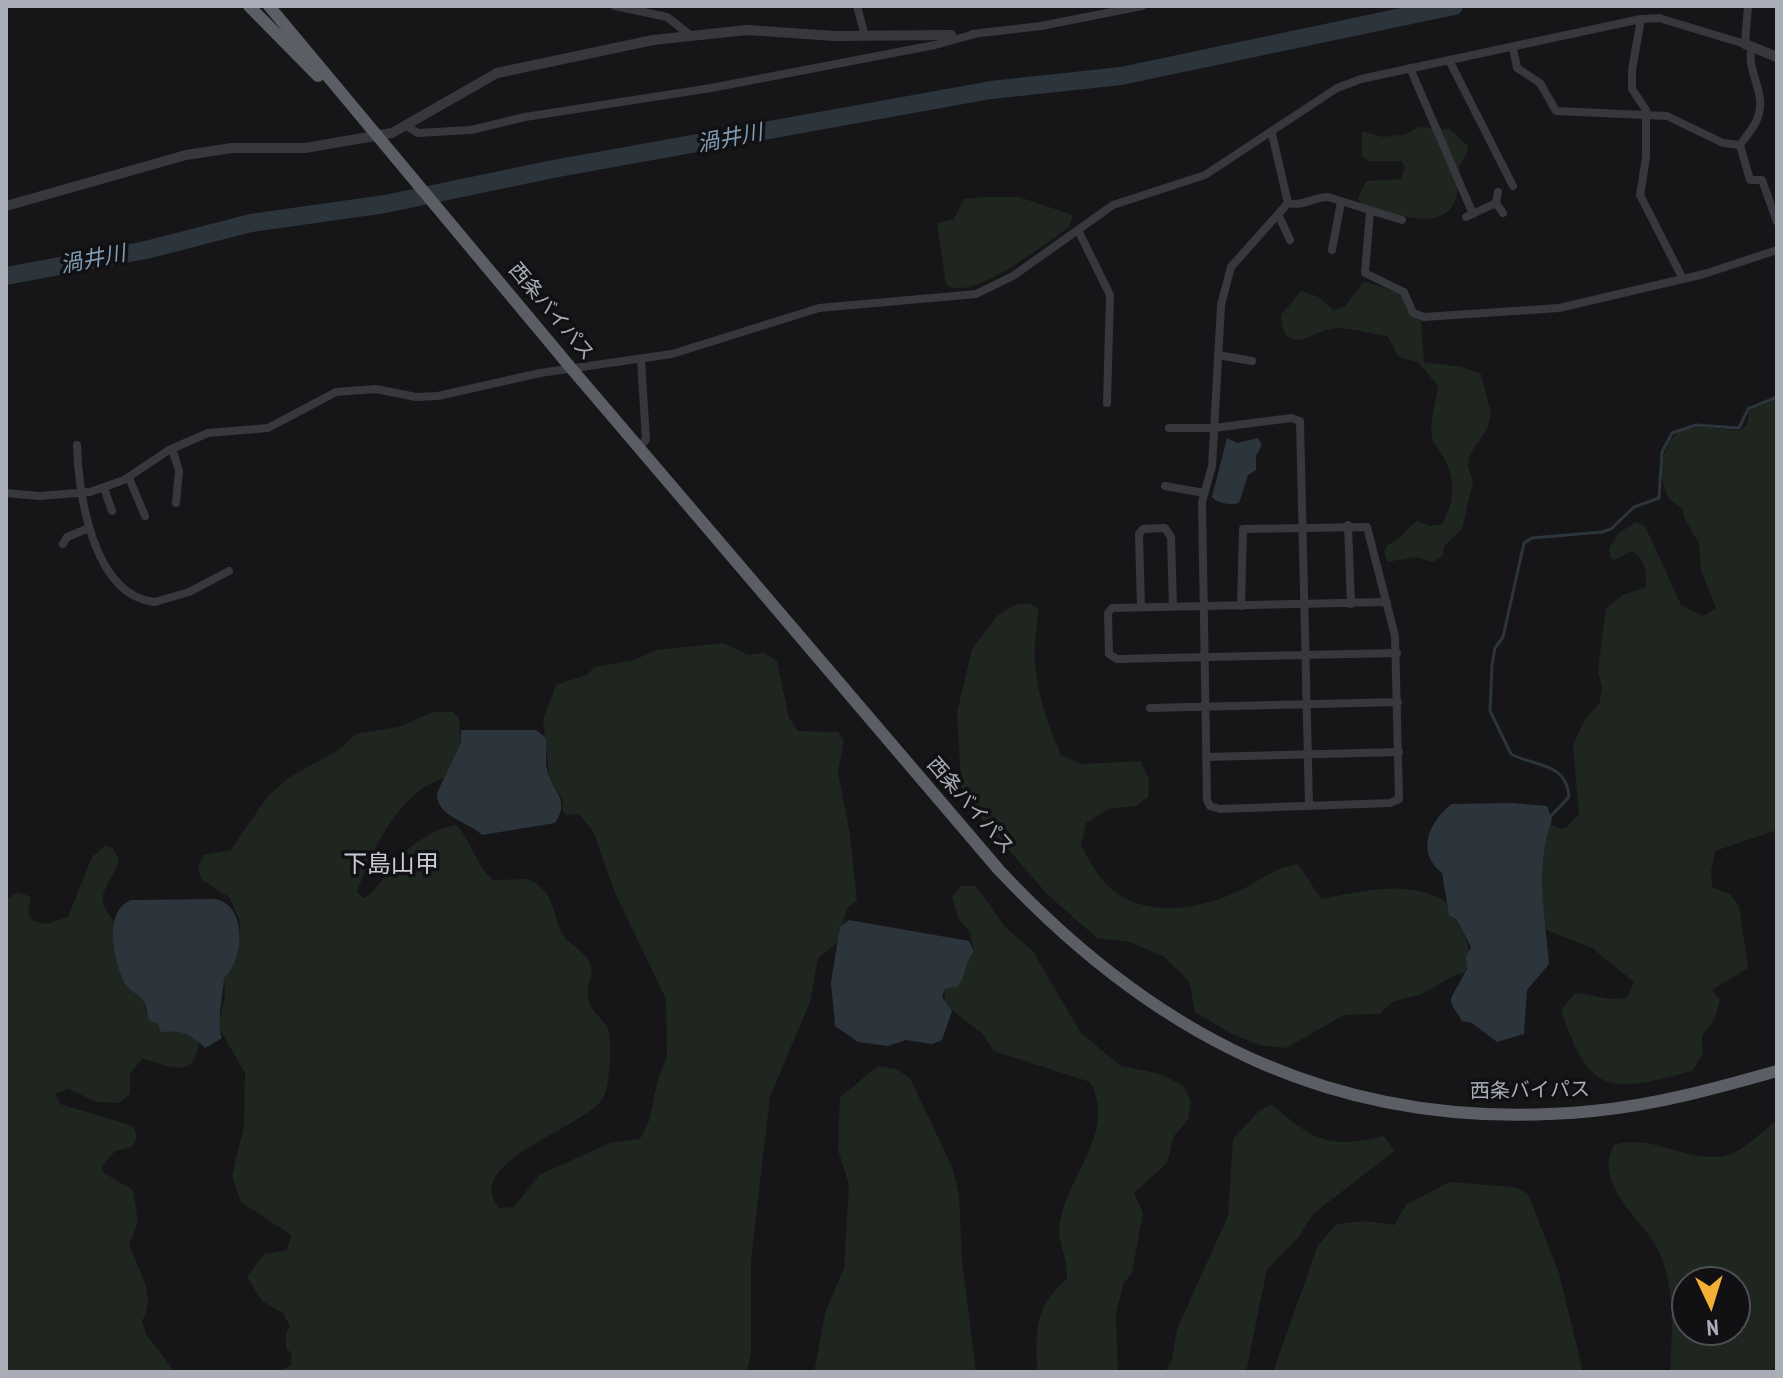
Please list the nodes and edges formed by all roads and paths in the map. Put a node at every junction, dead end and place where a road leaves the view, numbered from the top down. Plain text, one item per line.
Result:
1 (249, 6) edge
2 (269, 6) edge
3 (615, 6) edge
4 (857, 6) edge
5 (1142, 6) edge
6 (1748, 6) edge
7 (1130, 7) edge
8 (1641, 19) junction
9 (975, 34) junction
10 (690, 35) junction
11 (951, 35) joint
12 (865, 36) junction
13 (1748, 46) junction
14 (1513, 48) junction
15 (1777, 57) edge
16 (1449, 60) junction
17 (1410, 68) junction
18 (1645, 114) junction
19 (358, 115) junction
20 (405, 125) junction
21 (1272, 134) junction
22 (377, 137) junction
23 (1740, 145) junction
24 (1513, 186) dead end
25 (1498, 192) dead end
26 (1341, 202) junction
27 (1288, 203) junction
28 (1496, 203) junction
29 (6, 206) edge
30 (1370, 212) junction
31 (1503, 213) dead end
32 (1279, 216) junction
33 (1402, 220) dead end
34 (1777, 222) edge
35 (1078, 230) junction
36 (1290, 240) dead end
37 (1332, 250) dead end
38 (1777, 250) edge
39 (1683, 279) junction
40 (1218, 355) junction
41 (641, 359) junction
42 (1252, 361) dead end
43 (571, 368) junction
44 (1107, 403) dead end
45 (1169, 428) dead end
46 (1214, 428) junction
47 (77, 445) dead end
48 (638, 447) junction
49 (172, 449) junction
50 (129, 478) junction
51 (1165, 486) dead end
52 (104, 488) junction
53 (6, 493) edge
54 (1204, 493) junction
55 (79, 494) junction
56 (176, 503) dead end
57 (112, 511) dead end
58 (145, 516) dead end
59 (1348, 525) junction
60 (1303, 526) junction
61 (89, 528) junction
62 (63, 544) dead end
63 (229, 571) dead end
64 (1387, 602) junction
65 (1351, 604) junction
66 (1305, 605) junction
67 (1241, 606) junction
68 (1141, 607) junction
69 (1173, 607) junction
70 (1204, 607) junction
71 (1397, 653) junction
72 (1306, 656) junction
73 (1205, 658) junction
74 (1398, 702) junction
75 (1307, 705) junction
76 (1205, 707) junction
77 (1150, 708) dead end
78 (1399, 752) junction
79 (1308, 754) junction
80 (1206, 757) junction
81 (1309, 806) junction
82 (1777, 1071) edge

1 - 19 highway, 西条バイパス
2 - 19 highway, 西条バイパス
3 - 10 street
4 - 12 street
5 - 7 street
6 - 13 street
7 - 9 street
8 - 13 street
8 - 14 street
8 - 18 street
9 - 11 street
9 - 20 street
10 - 12 street
10 - 20 street
11 - 12 street
13 - 15 street
13 - 23 street
14 - 16 street
14 - 18 street
16 - 17 street
16 - 24 street
17 - 21 street
17 - 28 street
18 - 23 street
18 - 39 street
19 - 22 highway, 西条バイパス
20 - 22 street
21 - 27 street
21 - 35 street
22 - 29 street
22 - 43 highway, 西条バイパス
23 - 34 street
25 - 28 street
26 - 27 street
26 - 30 street
26 - 37 street
27 - 32 street
28 - 31 street
30 - 33 street
30 - 39 street
32 - 36 street
32 - 40 street
35 - 41 street
35 - 44 street
38 - 39 street
40 - 42 street
40 - 46 street
41 - 43 street
41 - 48 street
43 - 48 highway, 西条バイパス
43 - 49 street
45 - 46 street
46 - 54 street
46 - 60 street
47 - 55 street
48 - 82 highway, 西条バイパス
49 - 50 street
49 - 56 street
50 - 52 street
50 - 58 street
51 - 54 street
52 - 55 street
52 - 57 street
53 - 55 street
54 - 70 street
55 - 61 street
59 - 60 street
59 - 64 street
59 - 65 street
60 - 66 street
60 - 67 street
61 - 62 street
61 - 63 street
64 - 65 street
64 - 71 street
65 - 66 street
66 - 67 street
66 - 72 street
67 - 70 street
68 - 69 street
68 - 69 street
68 - 73 street
69 - 70 street
70 - 73 street
71 - 72 street
71 - 74 street
72 - 73 street
72 - 75 street
73 - 76 street
74 - 75 street
74 - 78 street
75 - 76 street
75 - 79 street
76 - 77 street
76 - 80 street
78 - 79 street
78 - 81 street
79 - 80 street
79 - 81 street
80 - 81 street

